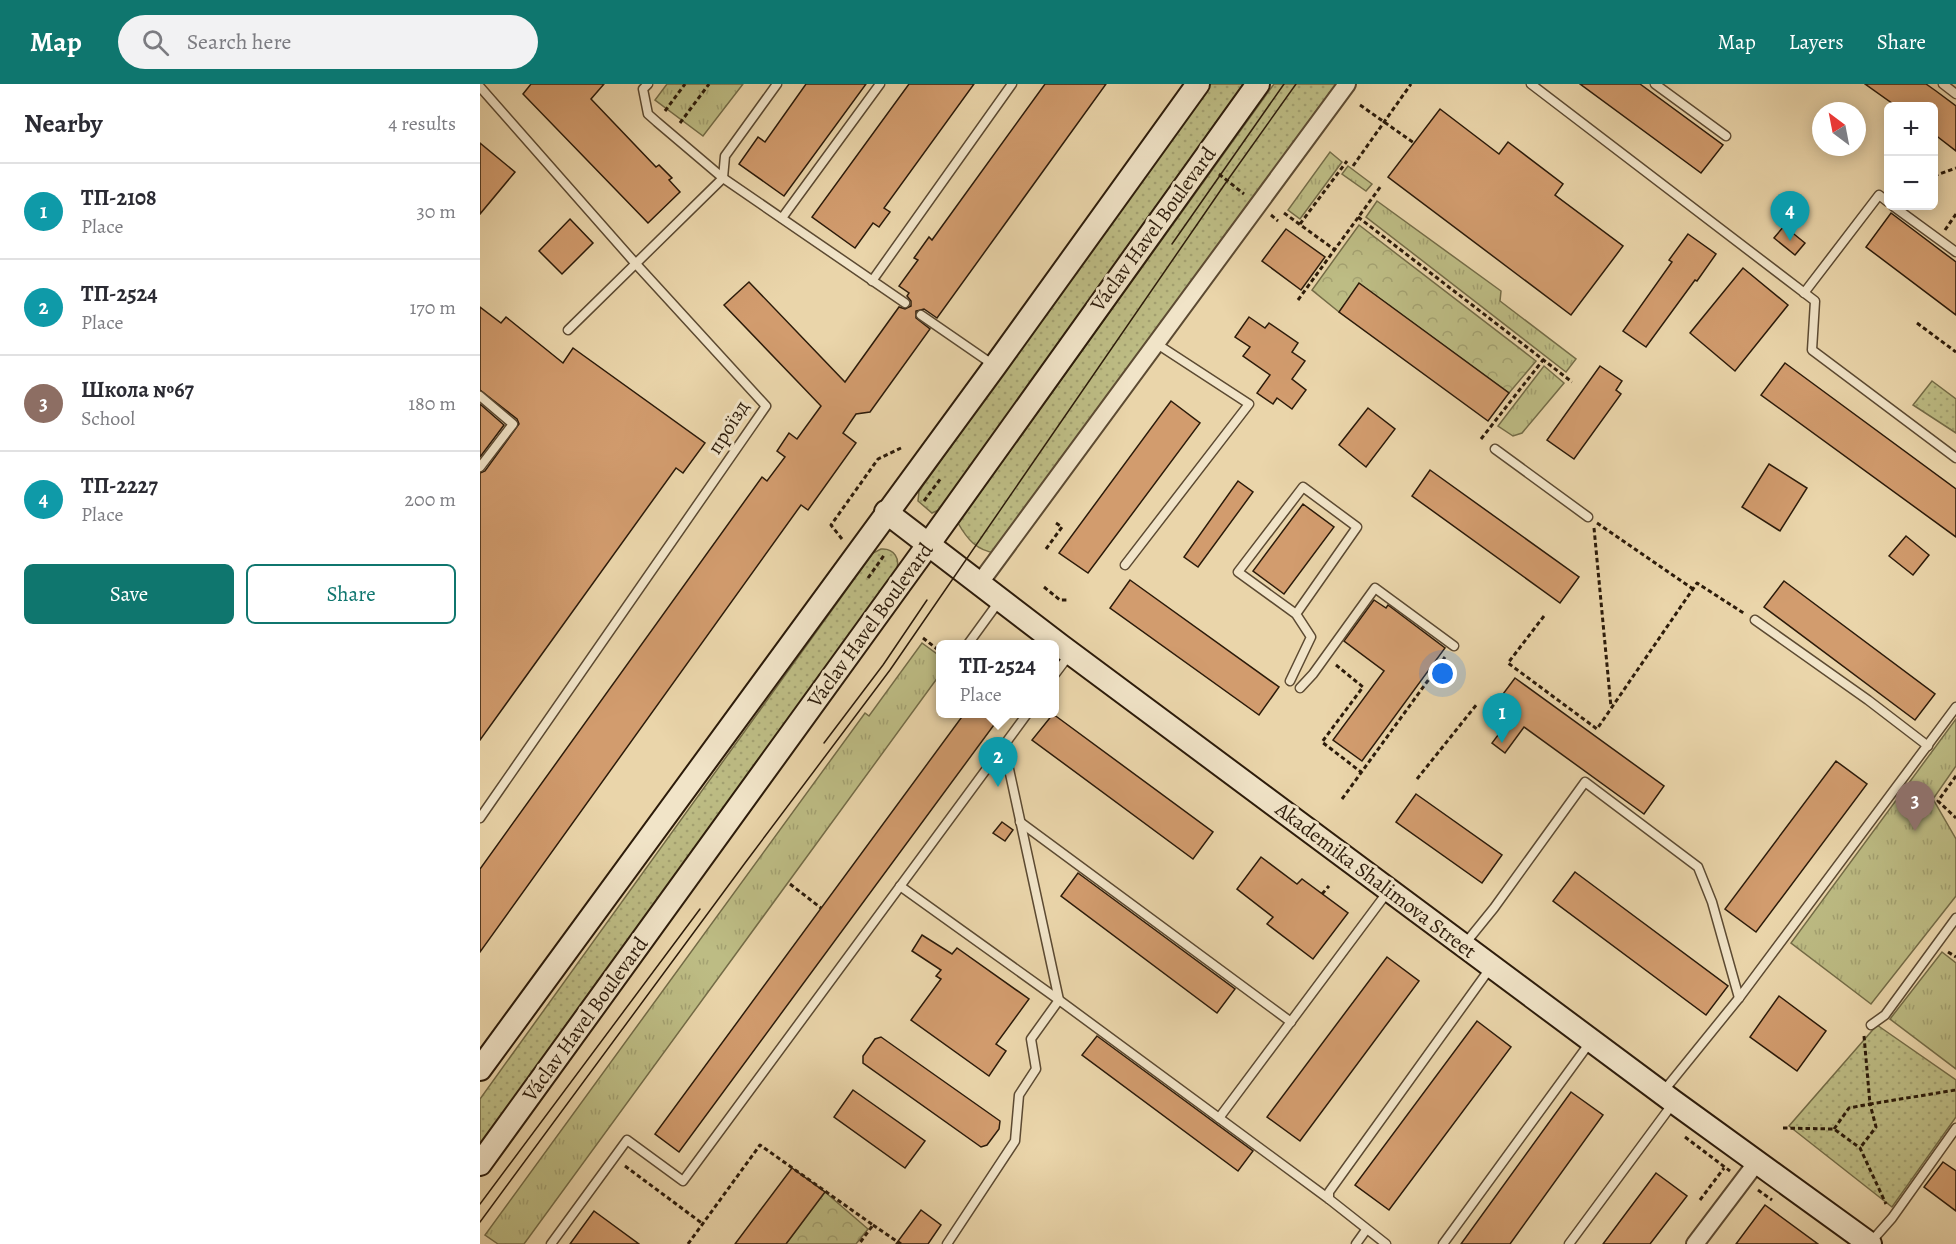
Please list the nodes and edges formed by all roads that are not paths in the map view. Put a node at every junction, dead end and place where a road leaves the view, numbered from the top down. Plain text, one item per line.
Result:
1 (648, 84) edge
2 (777, 84) edge
3 (880, 84) edge
4 (1012, 84) edge
5 (1198, 84) edge
6 (1258, 84) edge
7 (1347, 84) edge
8 (1531, 84) edge
9 (1655, 84) edge
10 (1943, 84) edge
11 (480, 85) edge
12 (1956, 94) edge
13 (1726, 136) dead end
14 (723, 178) junction
15 (1884, 199) edge
16 (1898, 210) edge
17 (782, 219) junction
18 (1956, 252) edge
19 (636, 264) junction
20 (872, 280) junction
21 (1804, 293) junction
22 (905, 303) dead end
23 (921, 315) dead end
24 (568, 330) dead end
25 (1157, 344) junction
26 (995, 366) junction
27 (480, 396) edge
28 (1495, 449) dead end
29 (1956, 458) edge
30 (480, 467) edge
31 (886, 512) junction
32 (1588, 517) dead end
33 (928, 545) junction
34 (1125, 565) dead end
35 (979, 584) junction
36 (1000, 600) junction
37 (1296, 614) junction
38 (1755, 620) road end
39 (972, 640) edge
40 (1052, 640) edge
41 (1454, 645) road end
42 (1059, 646) edge
43 (1070, 654) junction
44 (1059, 669) edge
45 (1290, 681) dead end
46 (1300, 688) dead end
47 (1956, 707) edge
48 (1024, 718) edge
49 (1004, 746) junction
50 (1928, 747) junction
51 (480, 818) edge
52 (1020, 822) junction
53 (900, 886) junction
54 (1389, 890) junction
55 (1956, 918) edge
56 (1464, 945) junction
57 (1492, 966) junction
58 (1739, 998) junction
59 (1059, 1000) junction
60 (1291, 1022) junction
61 (1872, 1024) dead end
62 (1591, 1040) junction
63 (480, 1069) edge
64 (1668, 1098) junction
65 (1219, 1118) junction
66 (1956, 1128) edge
67 (1953, 1139) edge
68 (1757, 1162) junction
69 (480, 1164) edge
70 (1329, 1199) junction
71 (1366, 1230) junction
72 (551, 1244) edge
73 (946, 1244) edge
74 (1356, 1244) edge
75 (1386, 1244) edge
76 (1443, 1244) edge
77 (1569, 1244) edge
78 (1695, 1244) edge
79 (1869, 1244) edge

1 - 14 lane
2 - 14 lane
3 - 17 lane
4 - 20 lane
5 - 26 main road
6 - 33 main road, Václav Havel Boulevard
7 - 25 street
8 - 21 lane
9 - 13 lane
10 - 12 lane
11 - 19 lane, проїзд
14 - 17 lane
14 - 19 lane
15 - 21 lane
16 - 18 lane
17 - 20 lane
19 - 24 lane
19 - 51 lane, проїзд
20 - 22 lane
21 - 29 lane
23 - 26 lane
25 - 34 lane
25 - 35 street
26 - 31 main road
27 - 30 lane
28 - 32 lane
31 - 33 main road, Akademika Shalimova Street
31 - 63 main road
33 - 35 main road, Akademika Shalimova Street
33 - 69 main road, Václav Havel Boulevard
35 - 36 main road, Akademika Shalimova Street
36 - 39 lane
36 - 40 main road, Akademika Shalimova Street
37 - 37 lane
37 - 45 lane
38 - 50 lane
41 - 46 lane
42 - 43 main road, Akademika Shalimova Street
43 - 44 lane
43 - 54 main road, Akademika Shalimova Street
47 - 50 lane
48 - 49 lane
49 - 52 lane
49 - 53 lane
50 - 58 lane
52 - 59 lane
52 - 60 lane
53 - 59 lane
53 - 72 lane
54 - 56 main road, Akademika Shalimova Street
54 - 60 lane
55 - 61 lane
56 - 57 main road, Akademika Shalimova Street
56 - 58 lane
57 - 62 main road, Akademika Shalimova Street
57 - 70 lane
58 - 64 lane
59 - 65 lane
59 - 73 lane
60 - 65 lane
62 - 64 main road, Akademika Shalimova Street
62 - 76 lane
64 - 68 main road, Akademika Shalimova Street
64 - 77 lane
65 - 70 lane
66 - 67 lane
67 - 79 lane
68 - 78 street
68 - 79 main road, Akademika Shalimova Street
70 - 71 lane
71 - 74 lane
71 - 75 lane

